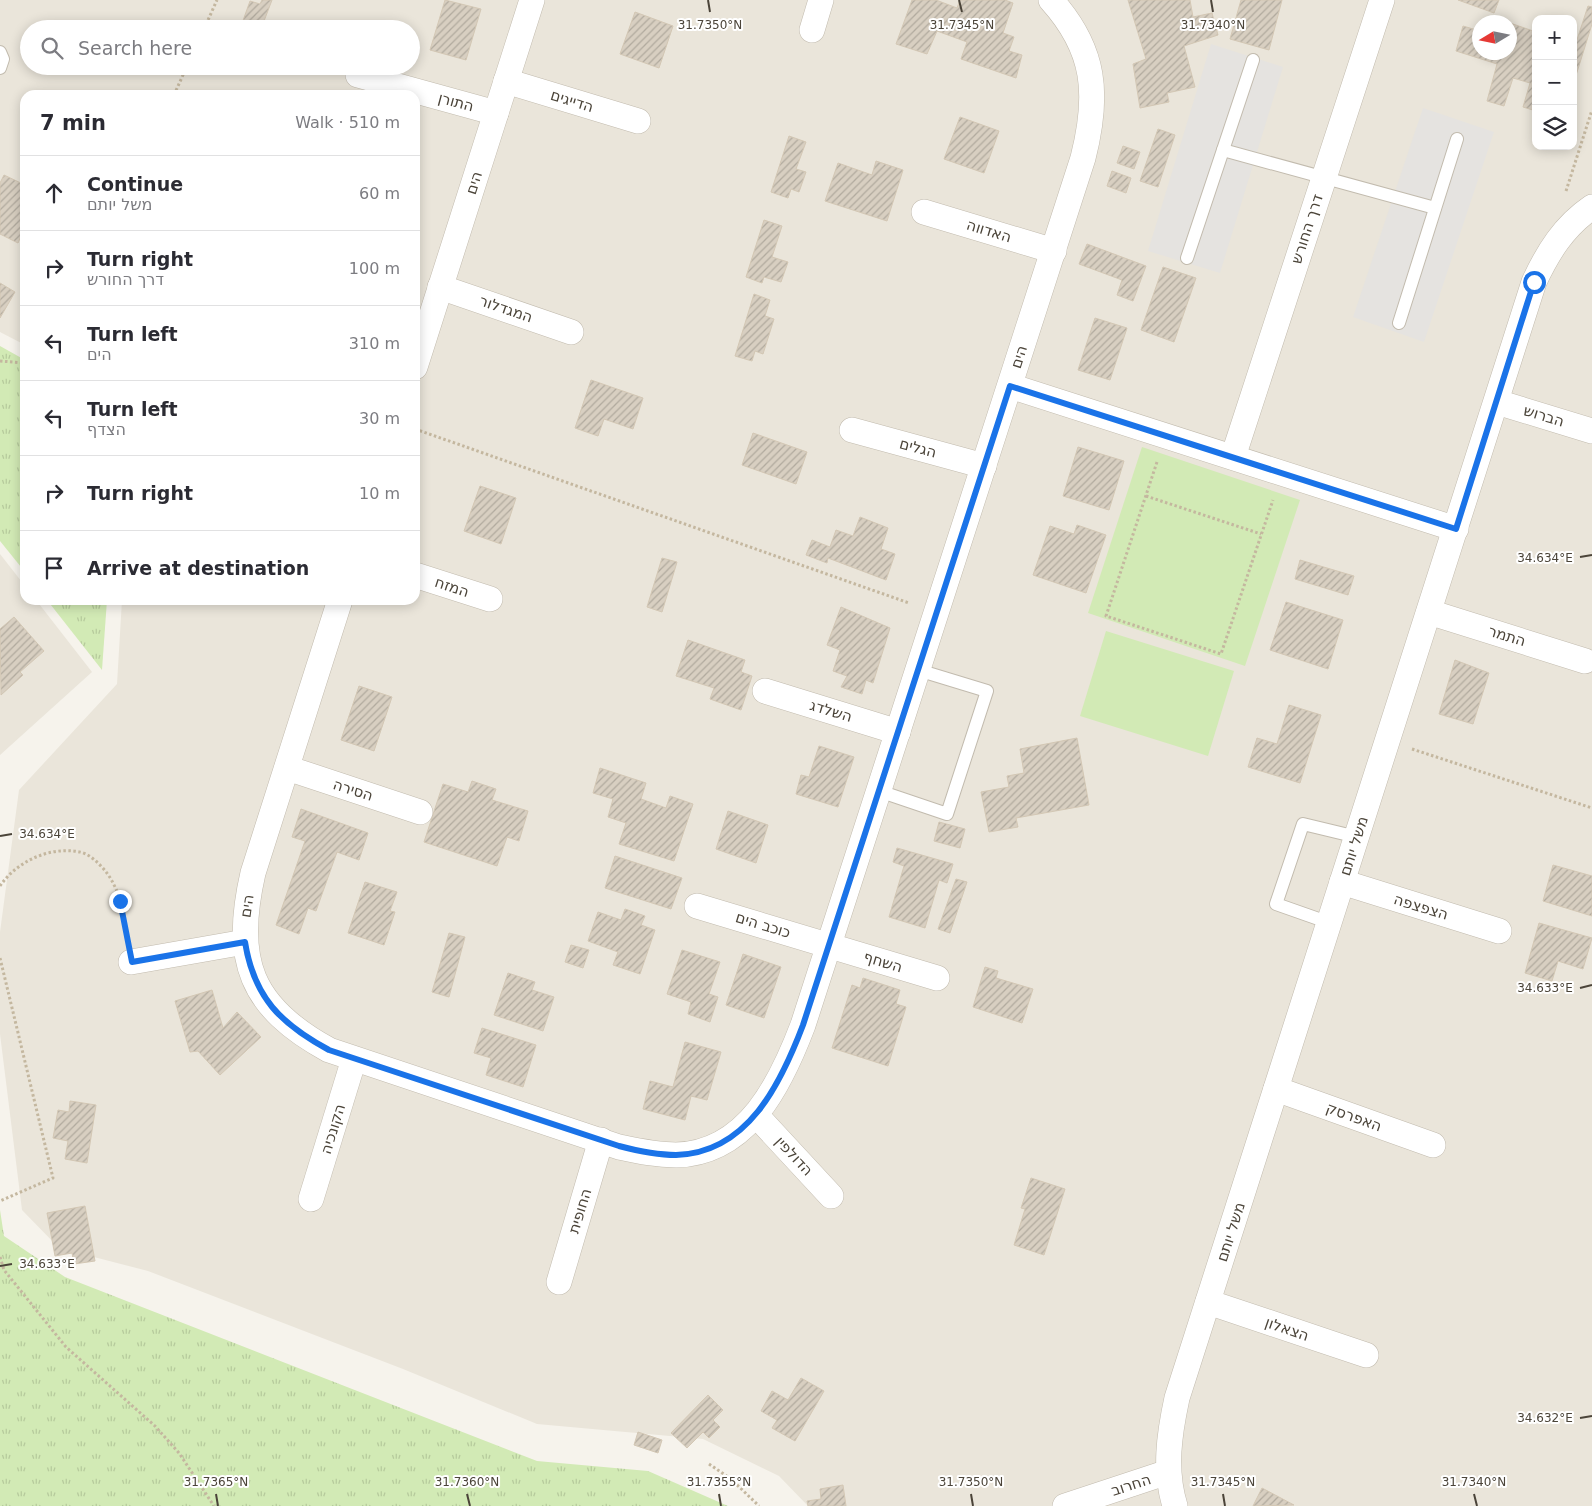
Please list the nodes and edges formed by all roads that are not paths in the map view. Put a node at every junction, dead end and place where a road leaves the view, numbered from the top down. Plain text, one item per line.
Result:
1 (532, 0) edge
2 (821, 0) edge
3 (1051, 0) edge
4 (1382, 0) edge
5 (812, 30) dead end
6 (0, 52) edge
7 (1253, 60) dead end
8 (0, 68) edge
9 (358, 75) dead end
10 (506, 81) junction
11 (412, 90) edge
12 (420, 92) edge
13 (496, 113) junction
14 (638, 121) dead end
15 (1457, 139) dead end
16 (1223, 150) junction
17 (1324, 178) junction
18 (1592, 207) edge
19 (1435, 208) junction
20 (924, 212) dead end
21 (1054, 251) junction
22 (1187, 258) dead end
23 (440, 287) junction
24 (1398, 323) dead end
25 (422, 324) edge
26 (571, 332) dead end
27 (1010, 386) junction
28 (1496, 402) junction
29 (852, 430) dead end
30 (1592, 431) edge
31 (1233, 457) junction
32 (984, 466) junction
33 (1456, 529) junction
34 (420, 577) edge
35 (490, 599) dead end
36 (338, 605) edge
37 (1429, 612) junction
38 (1585, 661) dead end
39 (918, 670) junction
40 (765, 690) dead end
41 (898, 732) junction
42 (287, 768) junction
43 (879, 791) junction
44 (420, 812) dead end
45 (1357, 837) junction
46 (1342, 882) junction
47 (697, 906) dead end
48 (1330, 923) junction
49 (1499, 931) dead end
50 (245, 942) junction
51 (829, 945) junction
52 (132, 962) road end
53 (937, 978) dead end
54 (354, 1059) junction
55 (1276, 1089) junction
56 (756, 1115) junction
57 (601, 1140) junction
58 (1433, 1145) dead end
59 (831, 1196) dead end
60 (311, 1199) dead end
61 (559, 1282) dead end
62 (1208, 1302) junction
63 (1366, 1355) dead end
64 (1168, 1472) junction
65 (1065, 1506) edge
66 (1175, 1506) edge

1 - 10 street, הים
2 - 5 street
3 - 21 street, הים
4 - 17 street, דרך החורש
6 - 8 lane
7 - 16 lane
9 - 11 street, התורן
10 - 13 street, הים
10 - 14 street, הדייגים
12 - 13 street, התורן
13 - 23 street, הים
15 - 19 lane
16 - 17 lane
16 - 22 lane
17 - 19 lane
17 - 31 street, דרך החורש
18 - 28 street, משל יותם
19 - 24 lane
20 - 21 street, האדווה
21 - 27 street, הים
23 - 25 street, הים
23 - 26 street, המגדלור
27 - 31 street
27 - 32 street, הים
28 - 30 street, הברוש
28 - 33 street, משל יותם
29 - 32 street, הגלים
31 - 33 street
32 - 39 street, הים
33 - 37 street, משל יותם
34 - 35 street, המזח
36 - 42 street, הים
37 - 38 street, התמר
37 - 45 street, משל יותם
39 - 41 street, הים
39 - 43 lane
40 - 41 street, השלדג
41 - 43 street, הים
42 - 44 street, הסירה
42 - 50 street, הים
43 - 51 street, הים
45 - 46 street, משל יותם
45 - 48 lane
46 - 48 street, משל יותם
46 - 49 street, הצפצפה
47 - 51 street, כוכב הים
48 - 55 street, משל יותם
50 - 52 street
50 - 54 street, הים
51 - 53 street, השחף
51 - 56 street, הים
54 - 57 street, הים
54 - 60 street, הקונכיה
55 - 58 street, האפרסק
55 - 62 street, משל יותם
56 - 57 street, הים
56 - 59 street, הדולפין
57 - 61 street, החופית
62 - 63 street, הצאלון
62 - 64 street, משל יותם
64 - 65 street, החרוב
64 - 66 street, משל יותם

